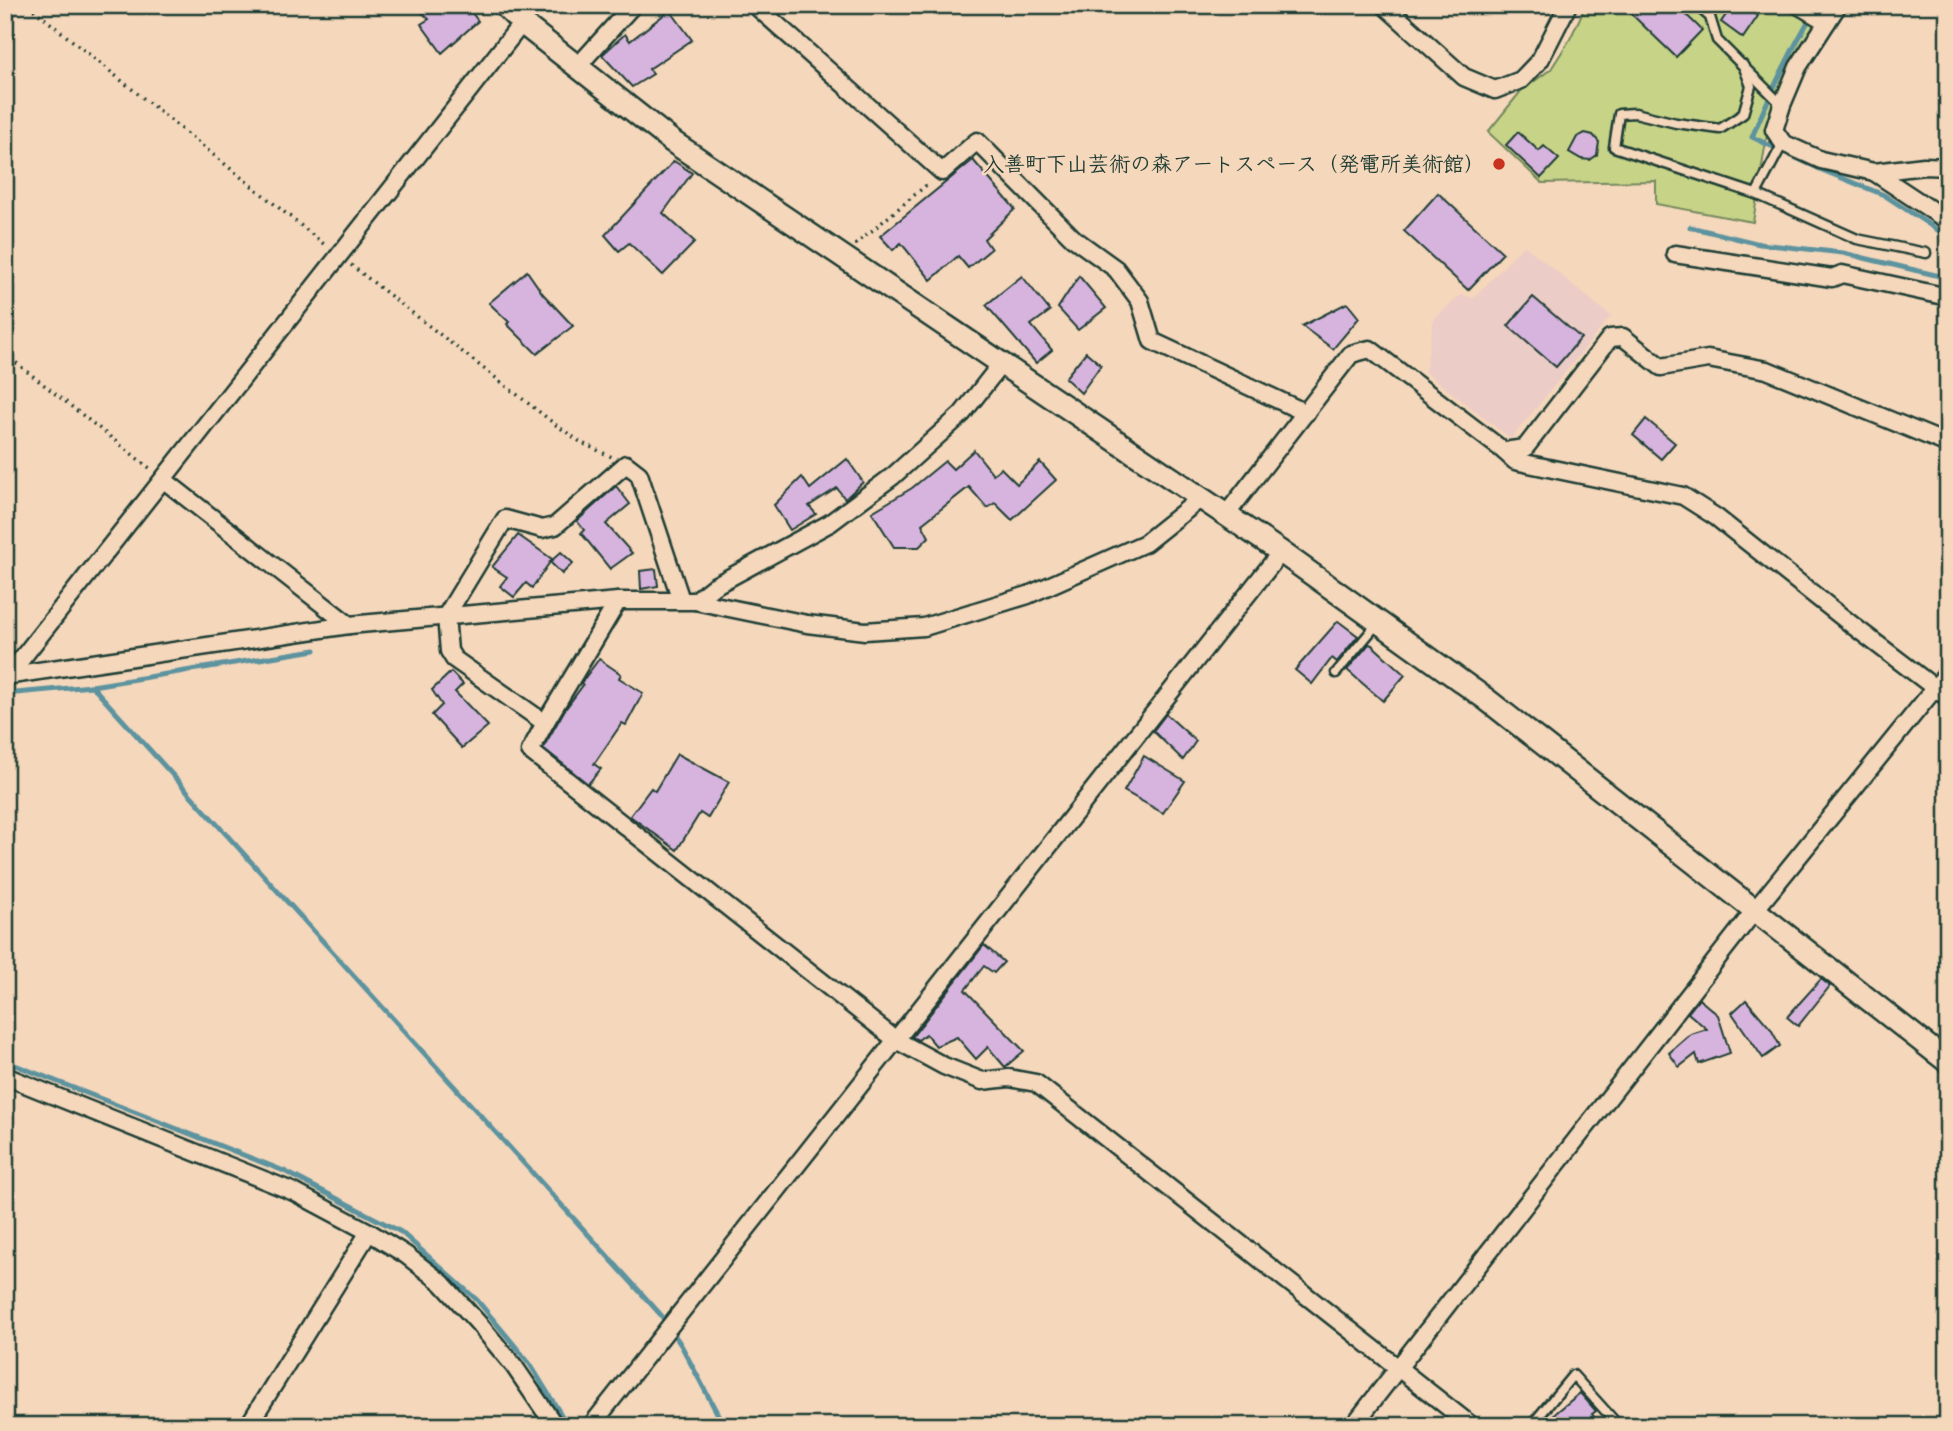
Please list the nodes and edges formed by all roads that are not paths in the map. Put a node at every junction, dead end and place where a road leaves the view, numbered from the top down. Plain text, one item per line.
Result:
1 (505, 5) edge
2 (633, 5) edge
3 (755, 5) edge
4 (1384, 5) edge
5 (1568, 5) edge
6 (1696, 5) edge
7 (1798, 5) edge
8 (1838, 5) edge
9 (1828, 22) junction
10 (522, 23) junction
11 (1744, 65) junction
12 (577, 66) junction
13 (1782, 105) junction
14 (1783, 143) junction
15 (1948, 167) edge
16 (1874, 172) junction
17 (1755, 194) junction
18 (1948, 221) edge
19 (1926, 253) dead end
20 (1675, 254) dead end
21 (1948, 297) edge
22 (1001, 364) junction
23 (1306, 413) junction
24 (1948, 444) edge
25 (1504, 451) junction
26 (164, 480) junction
27 (1200, 499) junction
28 (1226, 515) junction
29 (1281, 552) junction
30 (618, 601) junction
31 (688, 601) junction
32 (446, 616) junction
33 (1379, 622) junction
34 (349, 625) junction
35 (1948, 672) edge
36 (1336, 673) dead end
37 (7, 676) edge
38 (1941, 693) edge
39 (545, 723) junction
40 (1755, 910) junction
41 (896, 1040) junction
42 (1948, 1062) edge
43 (5, 1076) edge
44 (369, 1232) junction
45 (1399, 1368) junction
46 (248, 1426) edge
47 (555, 1426) edge
48 (591, 1426) edge
49 (1353, 1426) edge
50 (1472, 1426) edge
51 (1531, 1426) edge
52 (1619, 1426) edge

1 - 10 street
2 - 12 street
3 - 23 street
4 - 5 street
6 - 11 lane
7 - 9 street
8 - 9 street
9 - 13 street
10 - 12 street
10 - 26 street
11 - 13 lane
11 - 17 lane
12 - 22 street
13 - 14 street
14 - 16 street
14 - 17 lane
15 - 16 street
16 - 18 street
17 - 19 lane
20 - 21 street
22 - 27 street
22 - 31 street
23 - 25 street
23 - 28 street
24 - 25 street
25 - 38 street
26 - 34 street
26 - 37 street
27 - 28 street
27 - 31 street
28 - 29 street
29 - 33 street
29 - 41 street
30 - 31 street
30 - 32 street
30 - 39 street
31 - 32 street
32 - 34 street
32 - 39 street
33 - 36 lane
33 - 40 street
34 - 37 street
35 - 38 street
38 - 40 street
39 - 41 street
40 - 42 street
40 - 45 street
41 - 45 street
41 - 48 street
43 - 44 street
44 - 46 street
44 - 47 street
45 - 49 street
45 - 50 street
51 - 52 lane

